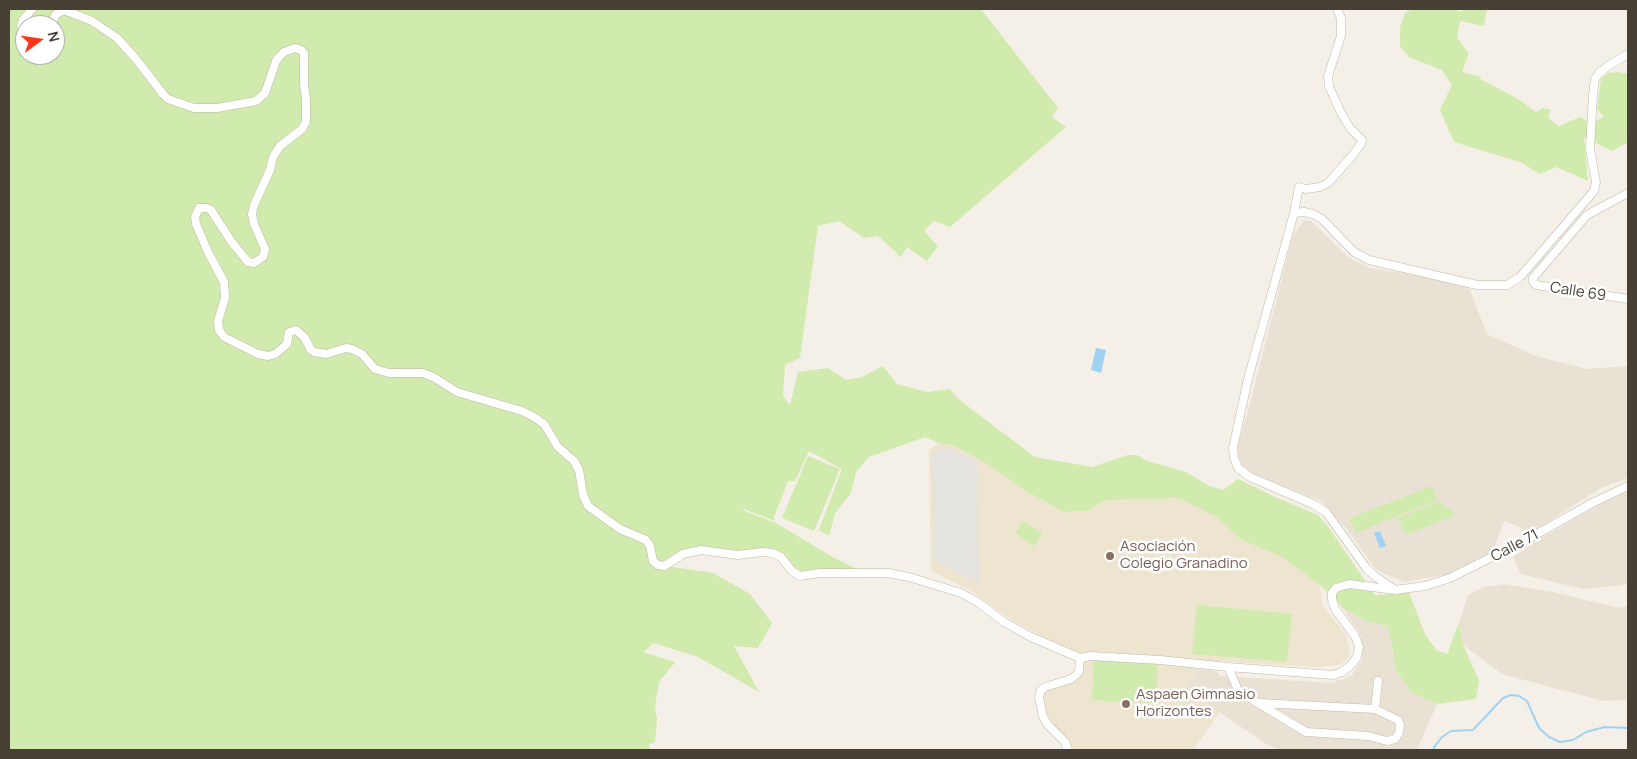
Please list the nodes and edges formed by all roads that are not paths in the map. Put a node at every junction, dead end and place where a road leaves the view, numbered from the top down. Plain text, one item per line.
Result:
1 (1337, 9) edge
2 (56, 15) edge
3 (1628, 54) edge
4 (1628, 193) edge
5 (1294, 213) junction
6 (1628, 299) edge
7 (1628, 486) edge
8 (1395, 590) junction
9 (1080, 658) junction
10 (1228, 667) junction
11 (1378, 680) dead end
12 (1259, 703) junction
13 (1375, 709) junction
14 (1068, 750) edge

1 - 5 street
2 - 9 street
3 - 5 street
4 - 6 street, Calle 69
5 - 8 street
7 - 8 street, Calle 71
8 - 10 street, Calle 71
9 - 10 street
9 - 14 street
10 - 12 street
11 - 13 street
12 - 13 street
12 - 13 street

